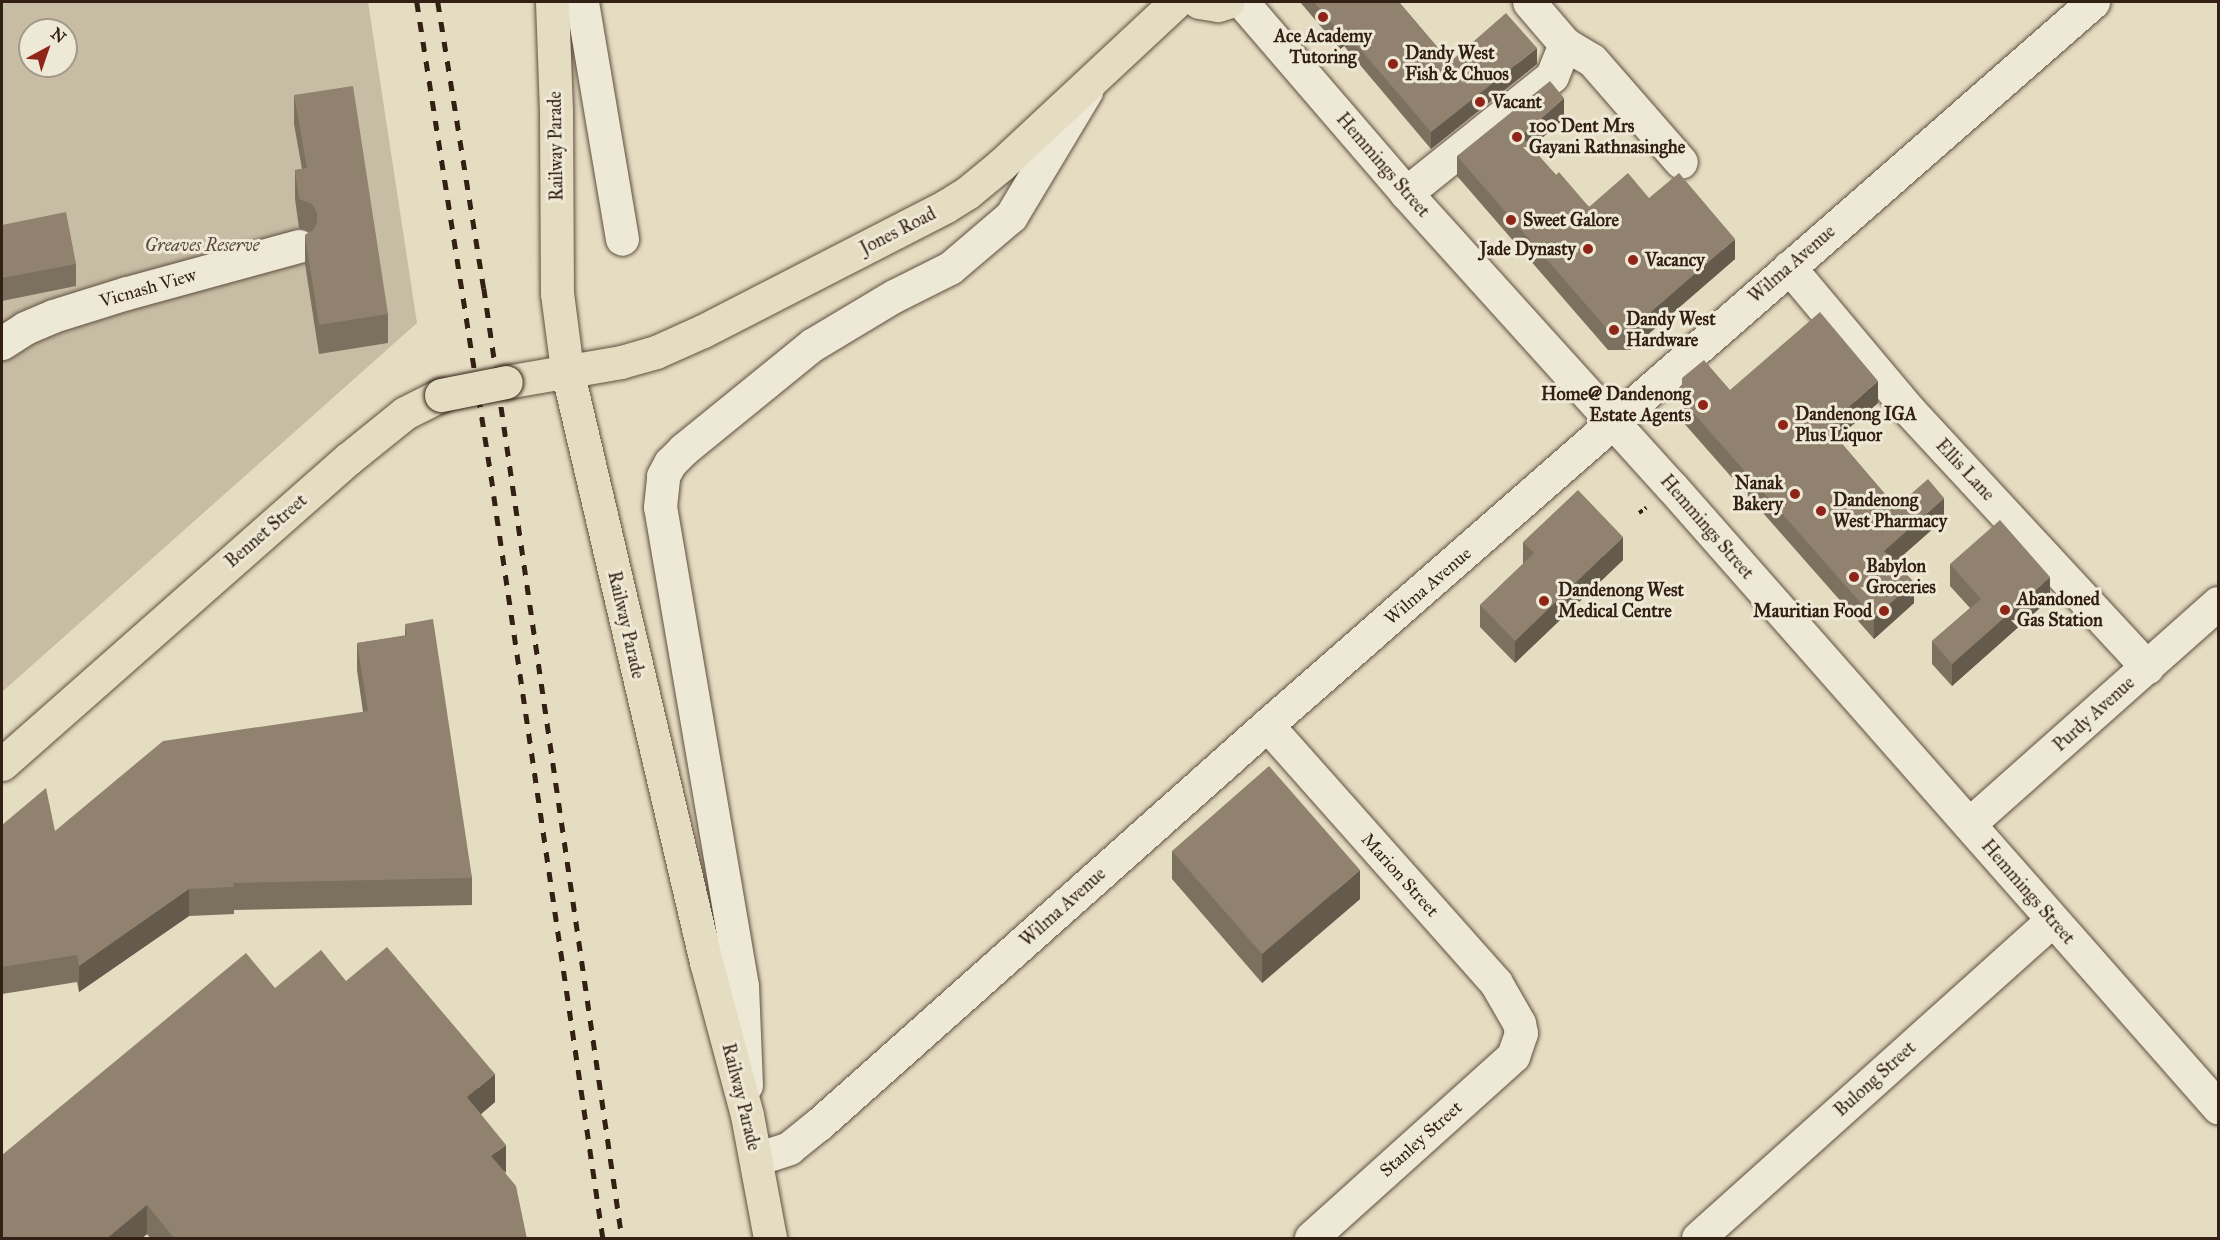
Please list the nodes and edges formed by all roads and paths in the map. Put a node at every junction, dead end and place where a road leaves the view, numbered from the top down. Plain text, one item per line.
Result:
1 (552, 2) edge
2 (582, 2) edge
3 (1176, 2) edge
4 (1199, 2) edge
5 (1228, 2) edge
6 (1242, 2) edge
7 (1529, 2) edge
8 (2093, 2) edge
9 (1564, 44) junction
10 (1091, 82) junction
11 (1681, 162) dead end
12 (1406, 193) junction
13 (622, 240) dead end
14 (299, 246) dead end
15 (1789, 267) junction
16 (2, 343) edge
17 (567, 370) junction
18 (1614, 422) junction
19 (2218, 603) edge
20 (2147, 667) junction
21 (1267, 724) junction
22 (2, 764) edge
23 (1969, 824) junction
24 (2052, 920) junction
25 (1521, 1033) joint
26 (2218, 1107) edge
27 (747, 1115) junction
28 (756, 1159) junction
29 (1706, 1236) edge
30 (770, 1239) edge
31 (1311, 1239) edge

1 - 17 main road, Railway Parade
2 - 13 street
3 - 10 main road, Jones Road
4 - 5 main road
6 - 12 street, Hemmings Street
7 - 9 street
8 - 15 street, Wilma Avenue
9 - 11 street
9 - 12 street
10 - 17 main road, Jones Road
10 - 27 street
12 - 18 street, Hemmings Street
14 - 16 street, Vicnash View
15 - 18 street, Wilma Avenue
15 - 20 street, Ellis Lane
17 - 22 main road, Bennet Street, bridge
17 - 27 main road, Railway Parade
18 - 21 street, Wilma Avenue
18 - 23 street, Hemmings Street
19 - 20 street, Purdy Avenue
20 - 23 street, Purdy Avenue
21 - 25 street, Marion Street
21 - 28 street, Wilma Avenue
23 - 24 street, Hemmings Street
24 - 26 street, Hemmings Street
24 - 29 street, Bulong Street
25 - 31 street, Stanley Street
27 - 28 main road, Railway Parade
28 - 30 main road, Railway Parade

